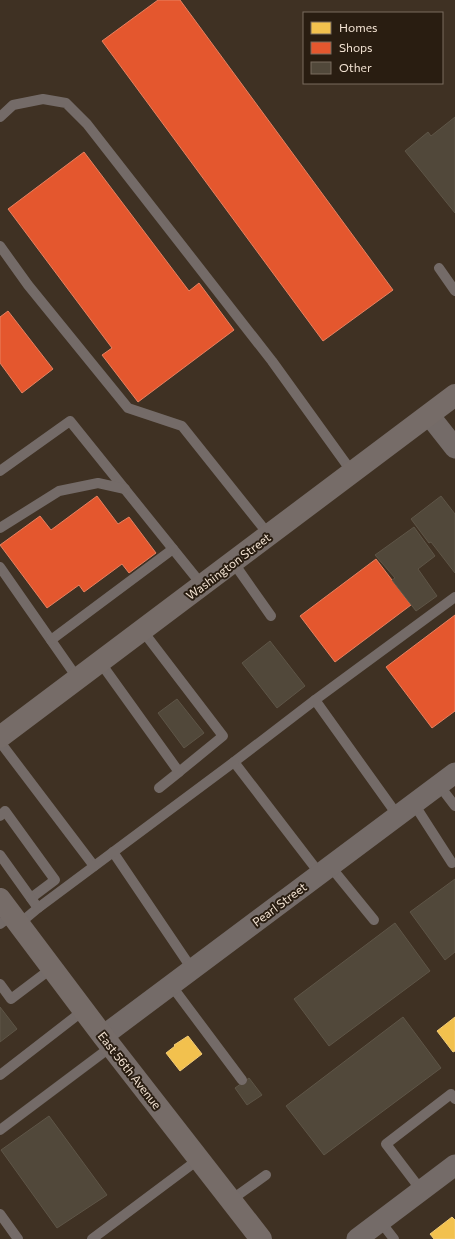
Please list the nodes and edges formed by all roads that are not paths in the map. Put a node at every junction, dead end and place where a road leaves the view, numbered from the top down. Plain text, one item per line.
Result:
1 (0, 117) edge
2 (0, 246) edge
3 (439, 268) dead end
4 (455, 291) edge
5 (455, 395) edge
6 (429, 415) junction
7 (455, 448) edge
8 (0, 471) edge
9 (352, 472) junction
10 (125, 489) junction
11 (0, 528) edge
12 (269, 535) junction
13 (173, 549) junction
14 (233, 562) junction
15 (0, 567) edge
16 (202, 585) junction
17 (455, 597) edge
18 (272, 616) dead end
19 (142, 630) junction
20 (51, 640) junction
21 (100, 662) junction
22 (78, 679) junction
23 (316, 700) junction
24 (0, 737) edge
25 (0, 742) edge
26 (234, 762) junction
27 (179, 772) junction
28 (449, 782) edge
29 (159, 788) dead end
30 (455, 806) edge
31 (406, 810) junction
32 (0, 816) edge
33 (113, 852) junction
34 (0, 855) edge
35 (452, 863) dead end
36 (94, 866) junction
37 (325, 870) junction
38 (31, 898) junction
39 (38, 908) junction
40 (8, 916) edge
41 (374, 920) dead end
42 (52, 968) junction
43 (192, 969) junction
44 (0, 984) edge
45 (171, 985) junction
46 (84, 1010) junction
47 (107, 1041) junction
48 (0, 1074) edge
49 (242, 1080) dead end
50 (455, 1100) edge
51 (0, 1130) edge
52 (199, 1159) junction
53 (455, 1165) edge
54 (266, 1175) dead end
55 (421, 1190) junction
56 (231, 1200) junction
57 (0, 1214) edge
58 (380, 1221) junction
59 (18, 1239) edge
60 (92, 1239) edge
61 (261, 1239) edge
62 (357, 1239) edge
63 (394, 1239) edge

1 - 9 lane
2 - 12 lane
3 - 4 lane
5 - 6 main road, Washington Street
6 - 7 street
6 - 9 main road, Washington Street
8 - 10 lane
9 - 12 main road, Washington Street
10 - 11 lane
10 - 13 lane
12 - 14 main road, Washington Street
13 - 16 lane
13 - 20 lane
14 - 16 main road, Washington Street
14 - 18 lane
15 - 20 lane
16 - 19 main road, Washington Street
17 - 23 lane
19 - 21 main road, Washington Street
19 - 27 lane
20 - 22 lane
21 - 22 main road, Washington Street
21 - 27 lane
22 - 24 main road, Washington Street
23 - 26 lane
23 - 31 lane
25 - 36 lane
26 - 33 lane
26 - 37 lane
27 - 29 lane
28 - 30 lane
28 - 31 street, Pearl Street
31 - 35 lane
31 - 37 street, Pearl Street
32 - 38 lane
33 - 36 lane
33 - 43 lane
34 - 38 lane
36 - 39 lane
37 - 41 lane
37 - 43 street, Pearl Street
38 - 39 lane
39 - 40 lane
40 - 42 main road, East 56th Avenue
42 - 44 lane
42 - 46 main road, East 56th Avenue
43 - 45 street, Pearl Street
45 - 47 street, Pearl Street
45 - 49 lane
46 - 47 main road, East 56th Avenue
46 - 48 lane
47 - 51 lane
47 - 52 main road, East 56th Avenue
50 - 55 lane
52 - 56 main road, East 56th Avenue
52 - 60 lane
53 - 55 street
54 - 56 lane
55 - 58 street
56 - 61 main road, East 56th Avenue
57 - 59 lane
58 - 62 street
58 - 63 lane

